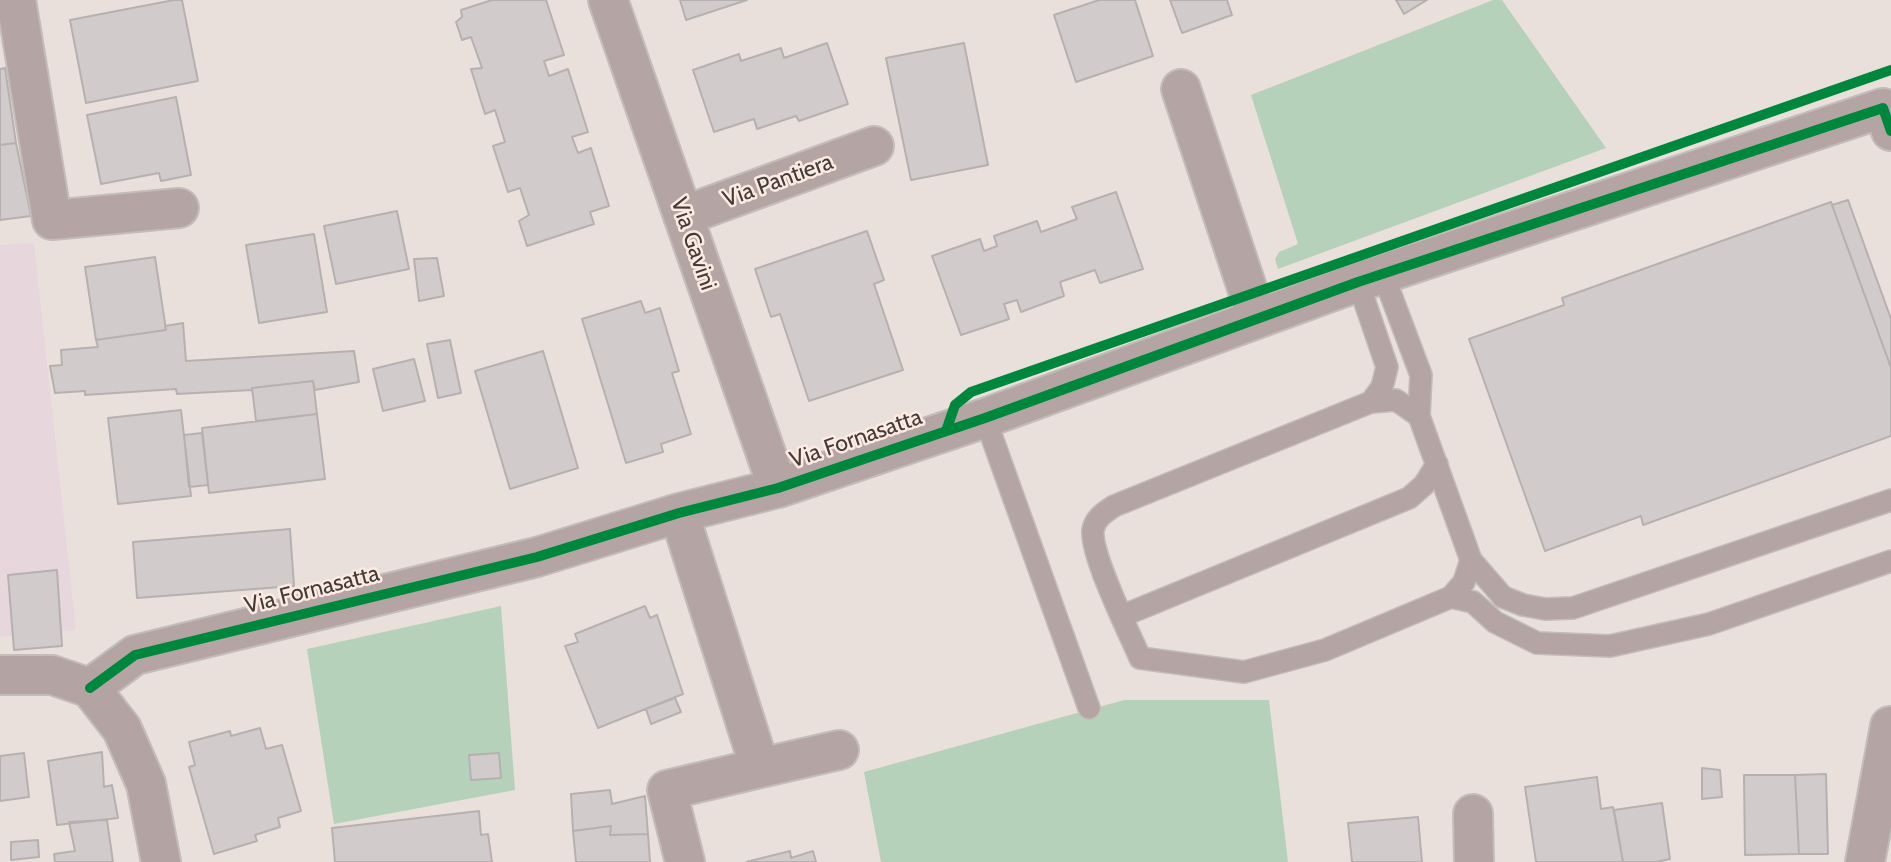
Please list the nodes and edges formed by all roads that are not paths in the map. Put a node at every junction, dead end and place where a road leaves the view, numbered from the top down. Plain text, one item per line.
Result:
1 (16, 0) edge
2 (608, 0) edge
3 (1181, 89) dead end
4 (1888, 115) edge
5 (874, 146) dead end
6 (179, 208) dead end
7 (683, 216) junction
8 (1370, 278) junction
9 (1257, 318) junction
10 (1371, 402) junction
11 (1419, 416) junction
12 (985, 418) junction
13 (1437, 464) junction
14 (778, 488) junction
15 (1891, 500) edge
16 (679, 513) junction
17 (1471, 560) junction
18 (1891, 561) edge
19 (1451, 597) junction
20 (1122, 615) junction
21 (0, 675) edge
22 (90, 688) junction
23 (1089, 708) dead end
24 (1890, 726) edge
25 (839, 750) dead end
26 (760, 768) junction
27 (1473, 814) dead end
28 (161, 862) edge
29 (685, 862) edge
30 (1474, 862) edge
31 (1865, 862) edge

1 - 6 street
2 - 7 street, Via Gavini
3 - 9 street
4 - 8 street, Via Fornasatta
5 - 7 street, Via Pantiera
7 - 14 street, Via Gavini
8 - 9 street, Via Fornasatta
8 - 10 lane
8 - 11 lane
9 - 12 street, Via Fornasatta
10 - 11 lane
10 - 20 lane
11 - 13 lane
12 - 14 street, Via Fornasatta
12 - 23 lane
13 - 17 lane
13 - 20 lane
14 - 16 street, Via Fornasatta
15 - 17 lane
16 - 22 street, Via Fornasatta
16 - 26 street
17 - 19 lane
18 - 19 lane
19 - 20 lane
21 - 22 street
22 - 28 street
24 - 31 street
25 - 26 street
26 - 29 street
27 - 30 street

